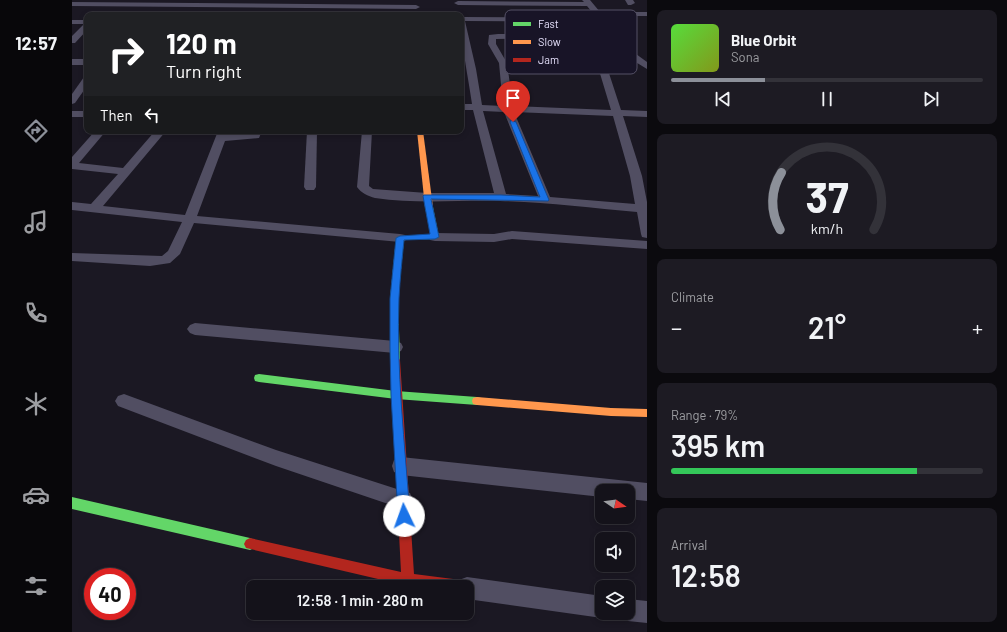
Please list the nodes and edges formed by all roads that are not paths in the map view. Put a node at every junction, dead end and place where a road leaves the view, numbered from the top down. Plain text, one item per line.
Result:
1 (73, 2) edge
2 (231, 2) edge
3 (270, 2) edge
4 (457, 2) edge
5 (588, 2) edge
6 (335, 3) edge
7 (375, 3) edge
8 (415, 3) edge
9 (150, 4) edge
10 (187, 4) edge
11 (292, 5) junction
12 (594, 10) edge
13 (227, 12) edge
14 (265, 12) edge
15 (289, 12) edge
16 (459, 12) edge
17 (647, 14) edge
18 (637, 15) edge
19 (505, 18) edge
20 (464, 19) edge
21 (72, 22) edge
22 (84, 22) edge
23 (84, 29) edge
24 (464, 33) edge
25 (505, 36) edge
26 (72, 42) edge
27 (637, 59) edge
28 (72, 62) edge
29 (84, 62) edge
30 (647, 66) edge
31 (605, 74) edge
32 (84, 83) edge
33 (72, 101) edge
34 (464, 107) edge
35 (477, 108) junction
36 (508, 108) junction
37 (617, 112) junction
38 (72, 114) edge
39 (84, 114) edge
40 (647, 114) edge
41 (98, 134) edge
42 (159, 134) edge
43 (256, 134) edge
44 (312, 134) edge
45 (367, 134) edge
46 (420, 134) edge
47 (222, 135) edge
48 (72, 165) edge
49 (127, 172) junction
50 (642, 176) edge
51 (310, 187) dead end
52 (427, 196) junction
53 (501, 197) junction
54 (545, 200) junction
55 (72, 206) edge
56 (95, 208) junction
57 (644, 209) edge
58 (190, 219) junction
59 (647, 234) edge
60 (435, 237) junction
61 (400, 238) junction
62 (647, 245) edge
63 (72, 257) edge
64 (195, 329) dead end
65 (395, 347) junction
66 (259, 378) dead end
67 (396, 395) junction
68 (124, 401) dead end
69 (647, 413) edge
70 (401, 466) junction
71 (647, 492) edge
72 (403, 500) junction
73 (75, 509) edge
74 (408, 580) joint
75 (474, 589) edge
76 (595, 606) edge
77 (635, 611) edge
78 (647, 612) edge

1 - 9 street
2 - 3 street
2 - 10 street
2 - 13 street
3 - 11 street
3 - 14 street
4 - 5 street
4 - 16 street
5 - 12 street
6 - 7 street
6 - 11 street
7 - 8 street
9 - 10 street
11 - 15 street
17 - 18 street
19 - 20 street
21 - 22 street
23 - 26 street
24 - 35 street
25 - 36 street
27 - 30 street
28 - 29 street
31 - 37 street
32 - 33 street
34 - 35 street
35 - 36 street
35 - 53 street
36 - 37 street
36 - 54 street
37 - 40 street
37 - 50 street
38 - 39 street
41 - 48 street
42 - 49 street
43 - 47 street
44 - 51 street
45 - 52 street
46 - 52 street
47 - 58 street
48 - 49 street
49 - 56 street
50 - 57 street
52 - 53 street
52 - 60 street
53 - 54 street
54 - 57 street
55 - 56 street
56 - 58 street
57 - 59 street
58 - 61 street
58 - 63 street
60 - 61 street
60 - 62 street
61 - 65 street
64 - 65 street
65 - 67 street
66 - 67 street
67 - 69 street
67 - 70 street
68 - 72 street
70 - 71 street
70 - 72 street
72 - 74 street
73 - 74 street
75 - 76 street
77 - 78 street

